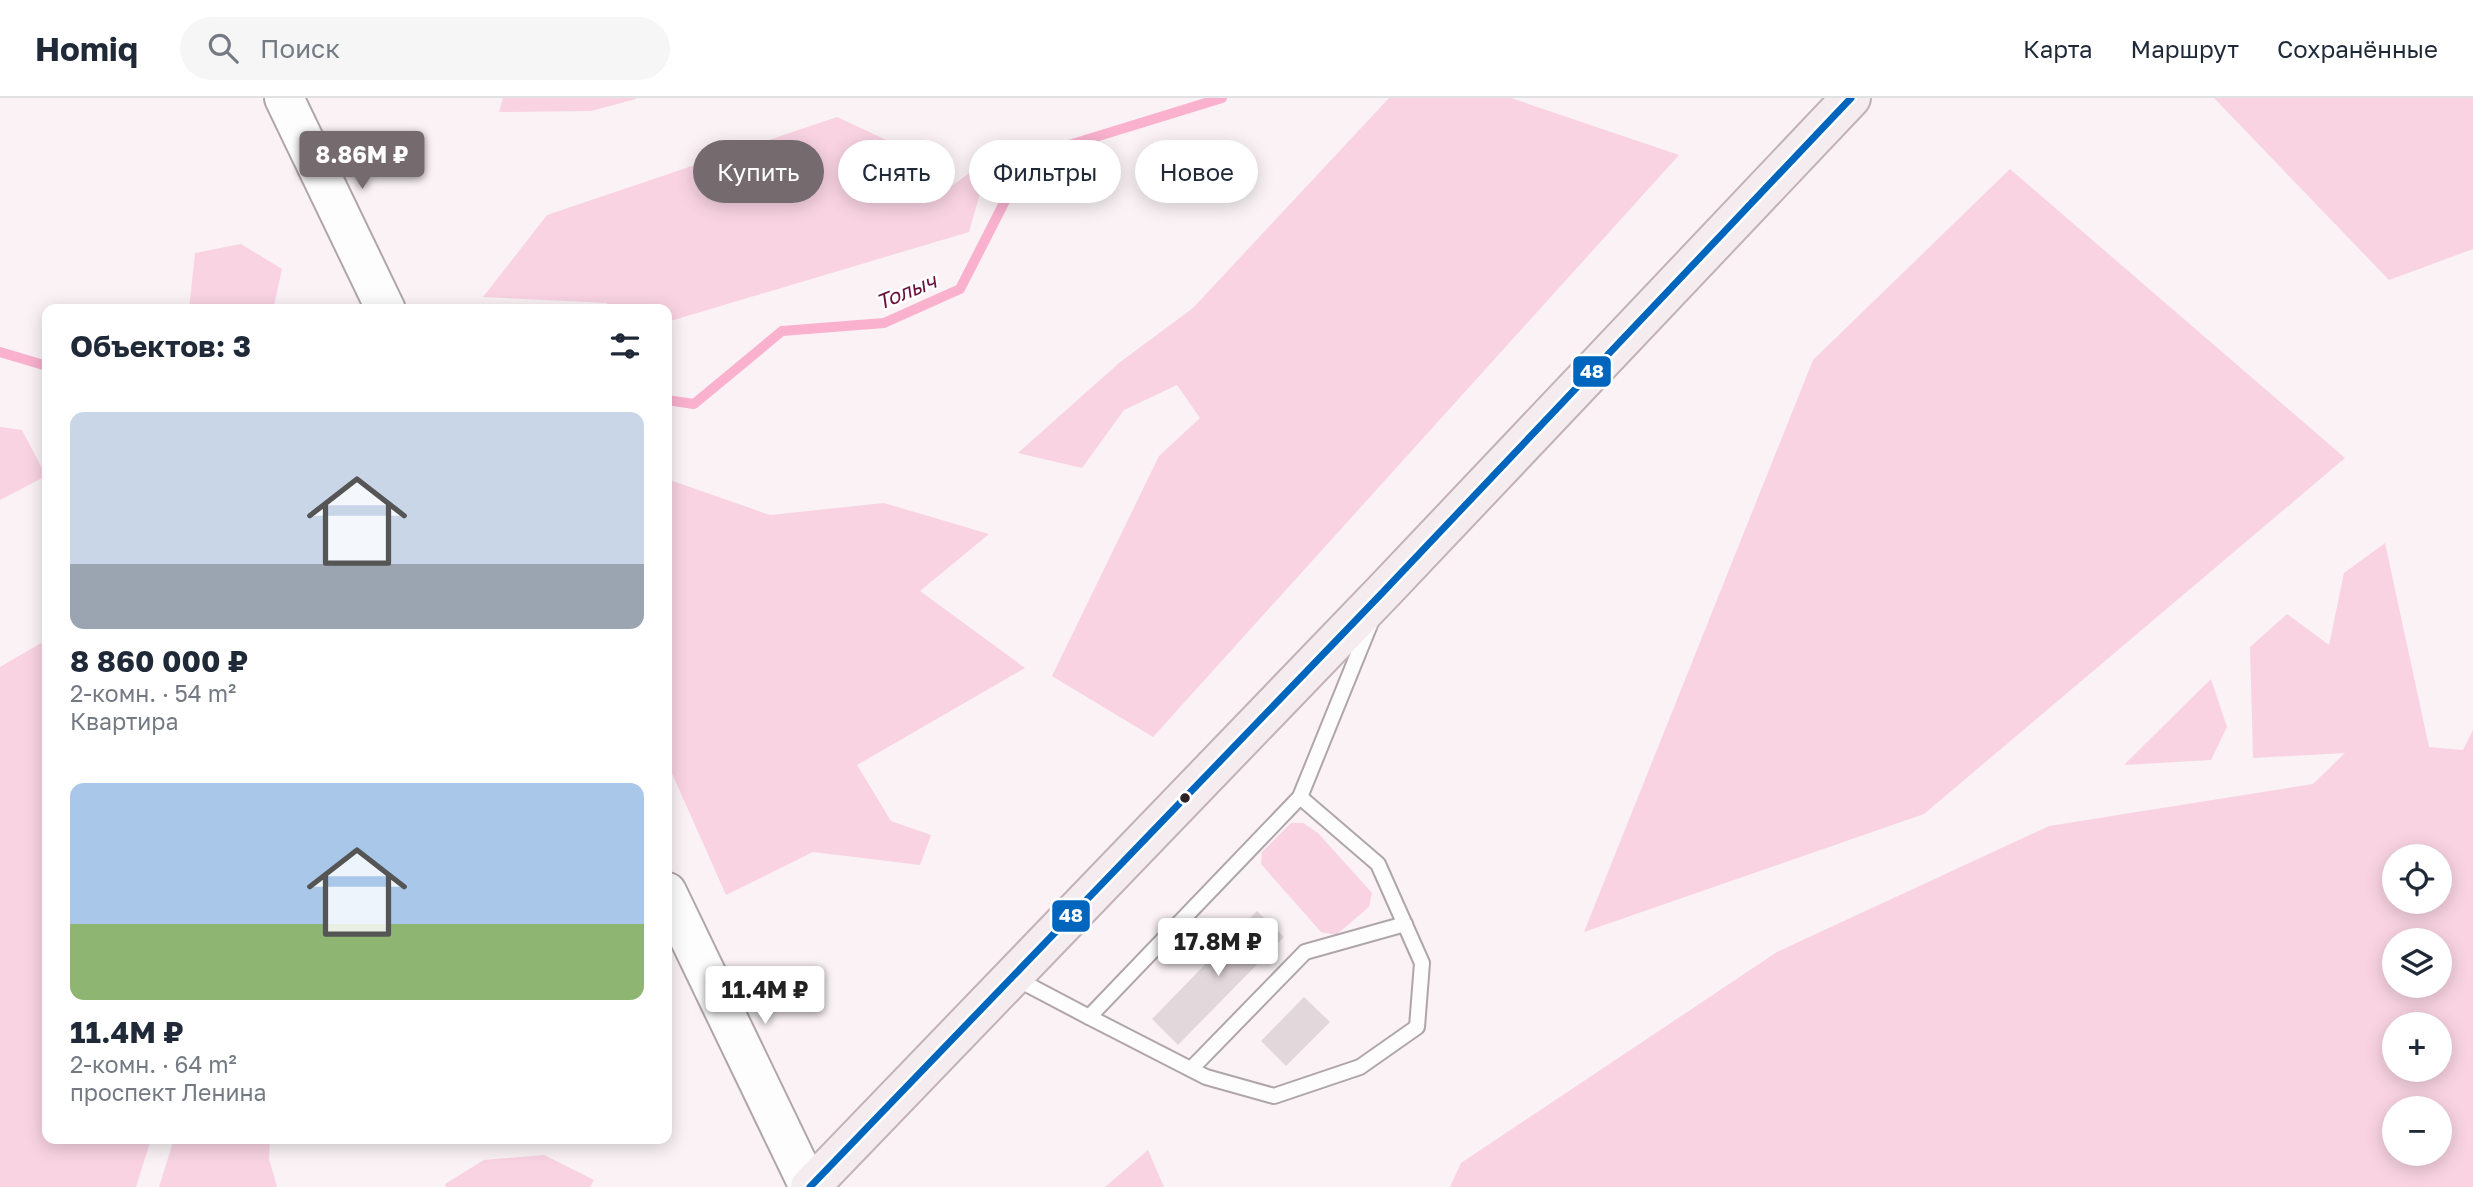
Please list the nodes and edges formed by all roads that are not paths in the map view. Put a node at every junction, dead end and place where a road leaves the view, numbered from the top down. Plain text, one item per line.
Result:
1 (284, 98) edge
2 (1851, 98) edge
3 (383, 304) edge
4 (1384, 591) junction
5 (1300, 797) junction
6 (672, 902) edge
7 (1405, 924) junction
8 (1014, 977) junction
9 (1089, 1017) junction
10 (1191, 1069) junction
11 (809, 1187) edge

1 - 3 street
2 - 4 main road
4 - 5 lane
4 - 8 main road
5 - 7 lane
5 - 9 lane
6 - 11 street
7 - 10 lane
7 - 10 lane
8 - 9 lane
8 - 11 main road
9 - 10 lane

